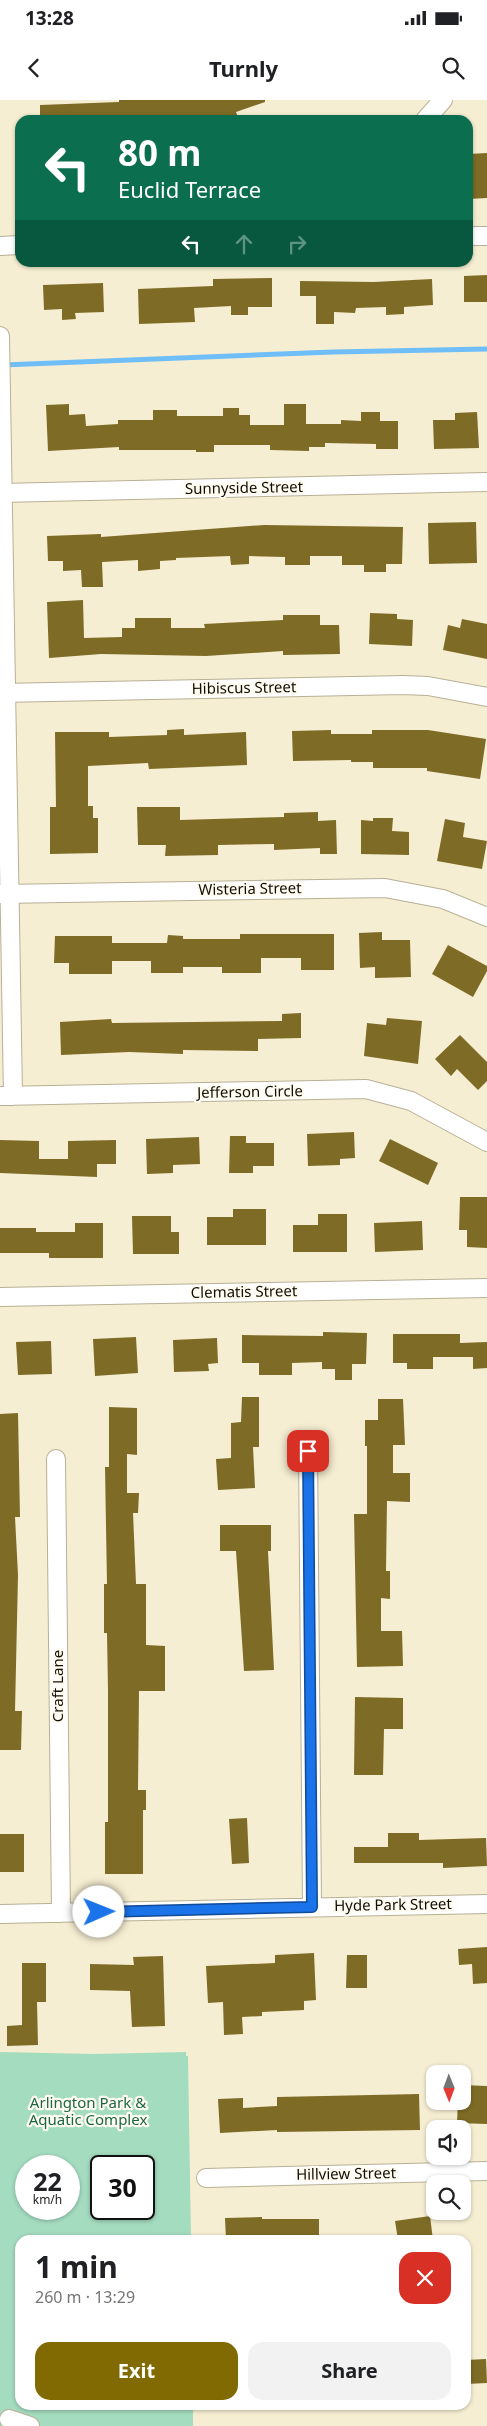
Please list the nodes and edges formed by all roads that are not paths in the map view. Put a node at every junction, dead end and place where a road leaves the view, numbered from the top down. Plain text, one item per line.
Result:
1 (443, 100) edge
2 (430, 115) edge
3 (473, 236) edge
4 (487, 236) edge
5 (0, 246) edge
6 (15, 246) edge
7 (0, 336) edge
8 (0, 358) edge
9 (0, 370) edge
10 (487, 482) edge
11 (2, 493) edge
12 (2, 693) edge
13 (487, 698) edge
14 (4, 894) edge
15 (487, 917) edge
16 (6, 1096) edge
17 (487, 1142) edge
18 (487, 1288) edge
19 (0, 1297) edge
20 (308, 1451) dead end
21 (56, 1459) dead end
22 (487, 1904) edge
23 (312, 1907) junction
24 (61, 1913) junction
25 (0, 1914) edge
26 (487, 2170) edge
27 (206, 2178) dead end
28 (9, 2419) dead end
29 (30, 2426) edge

1 - 2 street
3 - 4 street
5 - 6 street
7 - 8 street
8 - 9 street
9 - 11 street
10 - 11 street, Sunnyside Street
11 - 12 street
12 - 13 street, Hibiscus Street
12 - 14 street
14 - 15 street, Wisteria Street
14 - 16 street
16 - 17 street, Jefferson Circle
18 - 19 street, Clematis Street
20 - 23 street
21 - 24 street, Craft Lane
22 - 23 street, Hyde Park Street
23 - 24 street, Hyde Park Street
24 - 25 street, Hyde Park Street
26 - 27 street, Hillview Street
28 - 29 street

